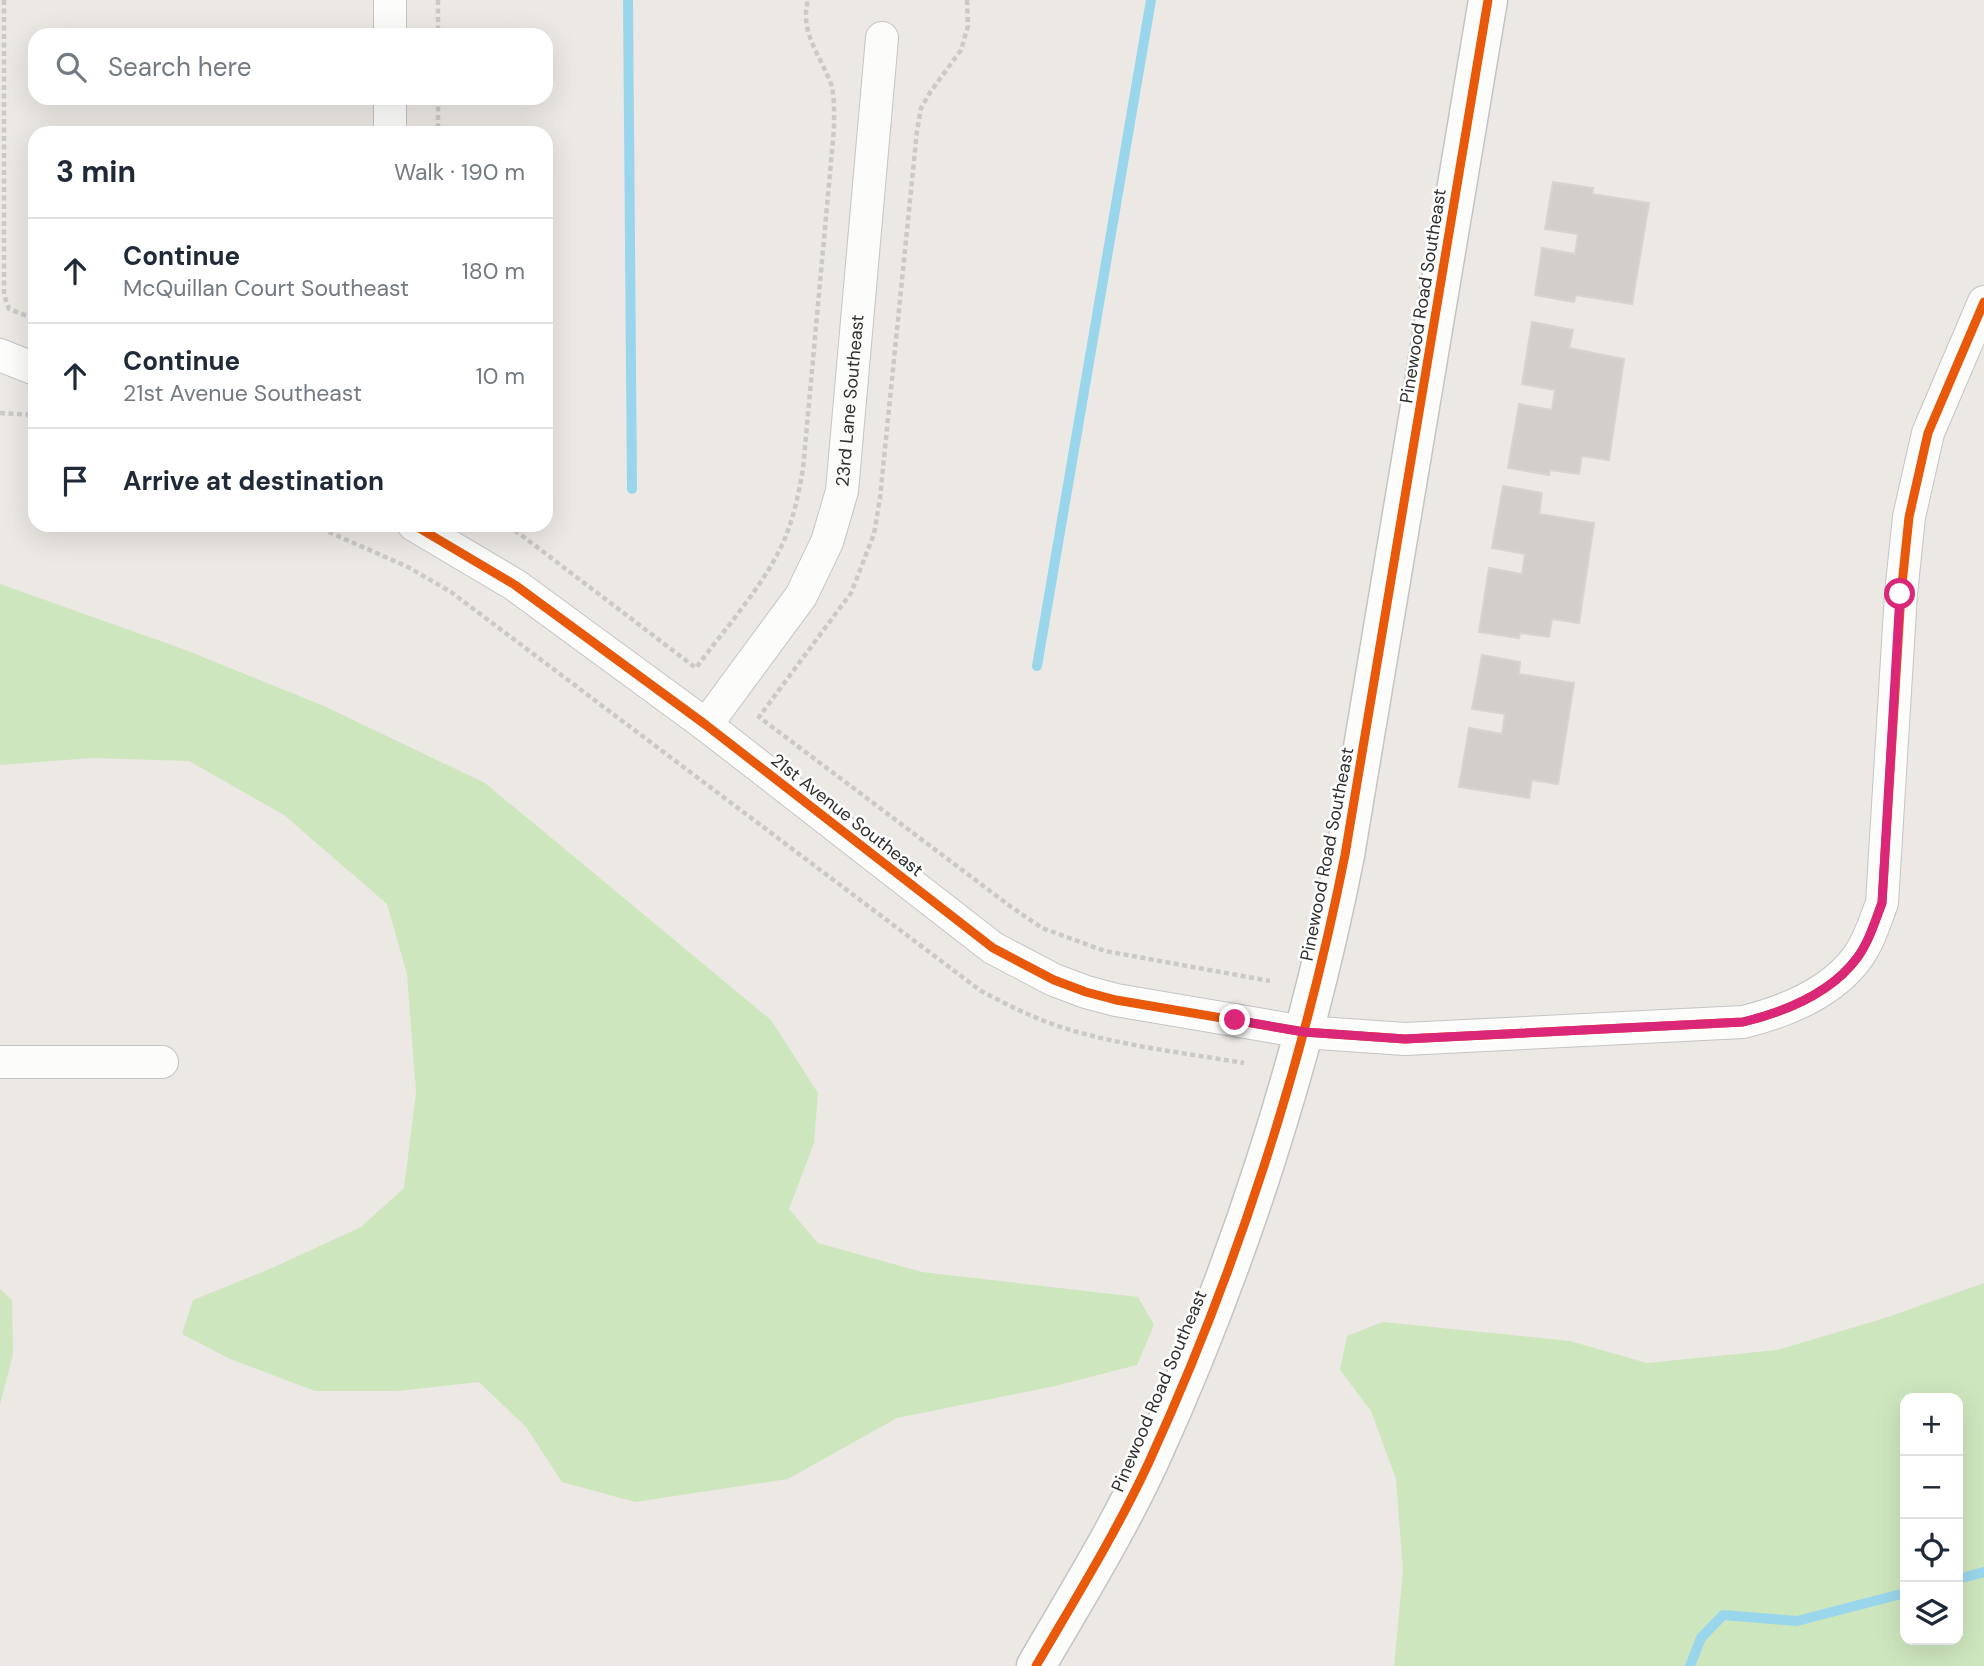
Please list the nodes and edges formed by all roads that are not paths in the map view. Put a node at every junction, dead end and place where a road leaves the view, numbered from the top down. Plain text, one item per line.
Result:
1 (390, 0) edge
2 (1488, 0) edge
3 (390, 28) edge
4 (883, 38) dead end
5 (390, 105) edge
6 (390, 126) edge
7 (1984, 302) edge
8 (0, 355) edge
9 (28, 366) edge
10 (426, 532) edge
11 (706, 725) junction
12 (1304, 1032) junction
13 (0, 1062) edge
14 (162, 1062) dead end
15 (1036, 1666) edge

1 - 3 street
2 - 12 street, Pinewood Road Southeast
4 - 11 street, 23rd Lane Southeast
5 - 6 street
7 - 12 street, 21st Avenue Southeast
8 - 9 street
10 - 11 street, 21st Avenue Southeast
11 - 12 street, 21st Avenue Southeast
12 - 15 street, Pinewood Road Southeast
13 - 14 street

